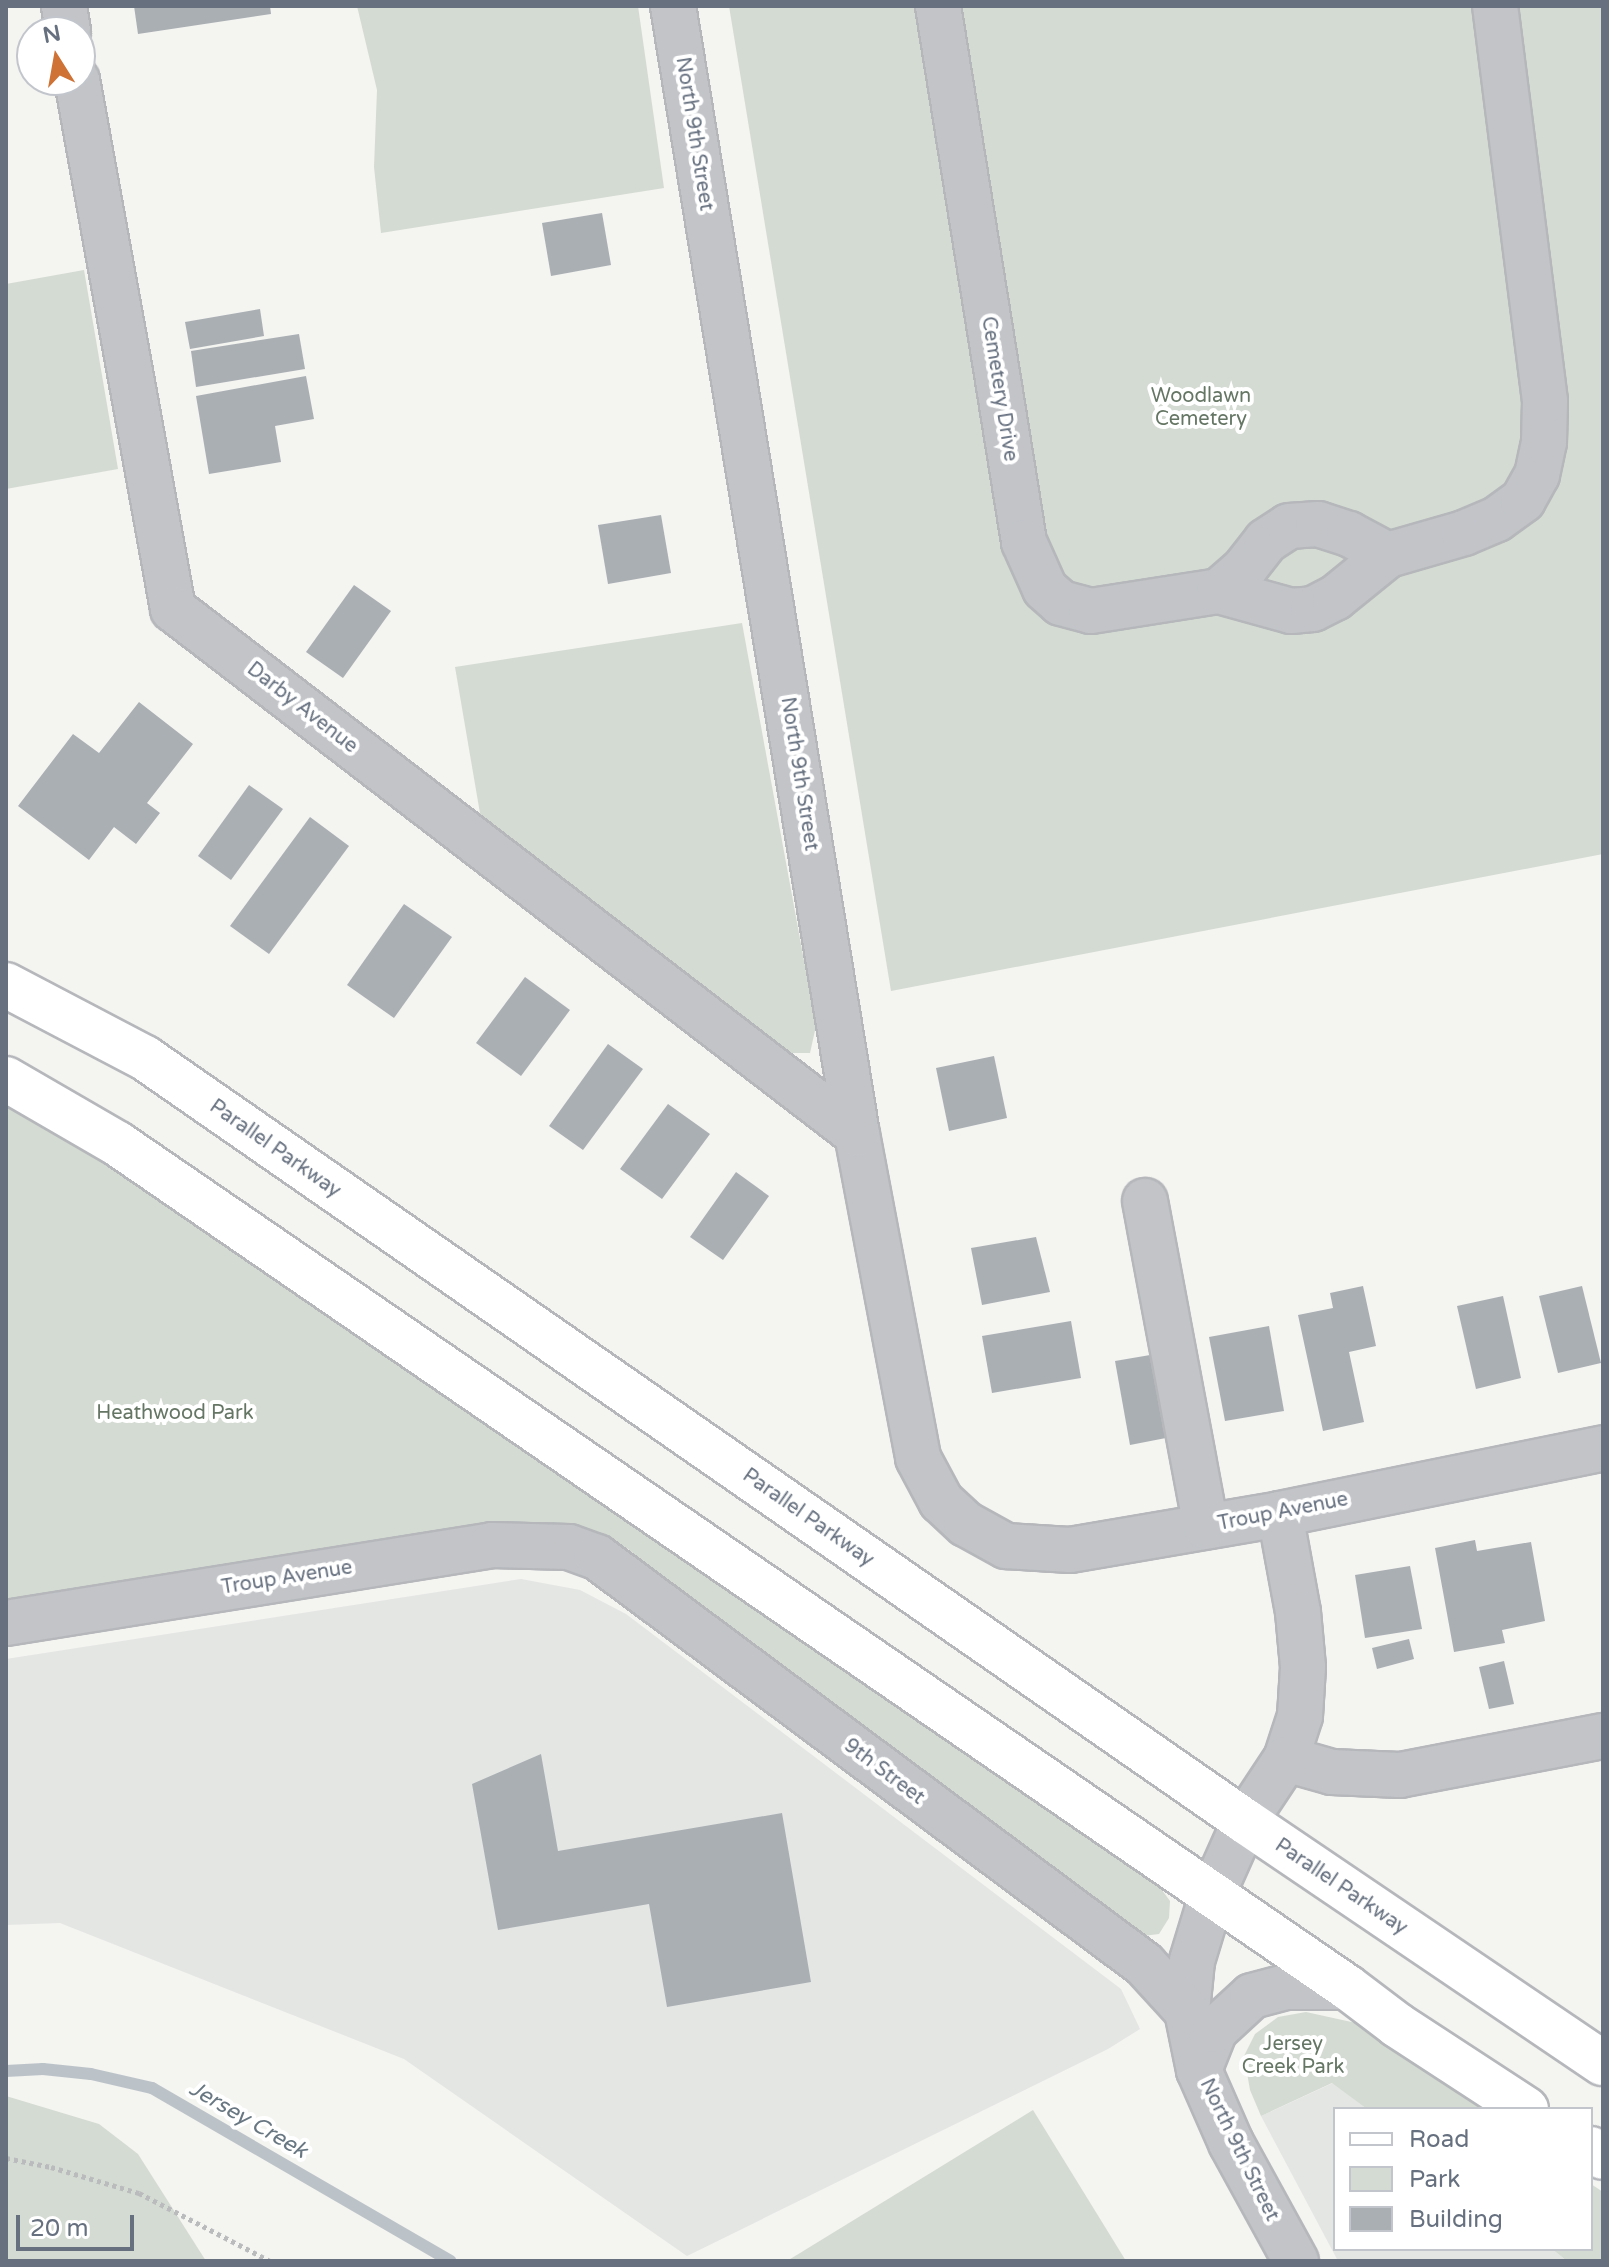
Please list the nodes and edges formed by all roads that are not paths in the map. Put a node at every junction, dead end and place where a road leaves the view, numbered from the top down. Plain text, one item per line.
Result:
1 (673, 6) edge
2 (938, 6) edge
3 (1495, 6) edge
4 (80, 96) edge
5 (1388, 555) junction
6 (1219, 591) junction
7 (6, 985) edge
8 (6, 1079) edge
9 (857, 1134) junction
10 (1145, 1201) dead end
11 (1603, 1448) edge
12 (1280, 1514) junction
13 (966, 1524) joint
14 (1206, 1526) junction
15 (569, 1547) joint
16 (6, 1623) edge
17 (1603, 1736) edge
18 (1286, 1759) junction
19 (1245, 1821) junction
20 (1212, 1895) junction
21 (1347, 1987) junction
22 (1187, 2011) junction
23 (1603, 2063) edge
24 (1199, 2070) junction
25 (1523, 2107) edge
26 (1296, 2261) edge

1 - 9 street, North 9th Street
2 - 6 street, Cemetery Drive
3 - 5 street, Cemetery Drive
4 - 9 street, Darby Avenue
5 - 6 street, Cemetery Drive
5 - 6 street
7 - 19 main road, Parallel Parkway
8 - 20 main road
9 - 13 street, North 9th Street
10 - 14 street
11 - 12 street, Troup Avenue
12 - 14 street, Troup Avenue
12 - 18 street
13 - 14 street, Troup Avenue
15 - 16 street, Troup Avenue
15 - 22 street, 9th Street
17 - 18 street
18 - 19 street
19 - 20 street
19 - 23 main road, Parallel Parkway
20 - 21 main road
20 - 22 street, North 9th Street
21 - 24 street
21 - 25 main road
22 - 24 street, North 9th Street
24 - 26 street, North 9th Street

